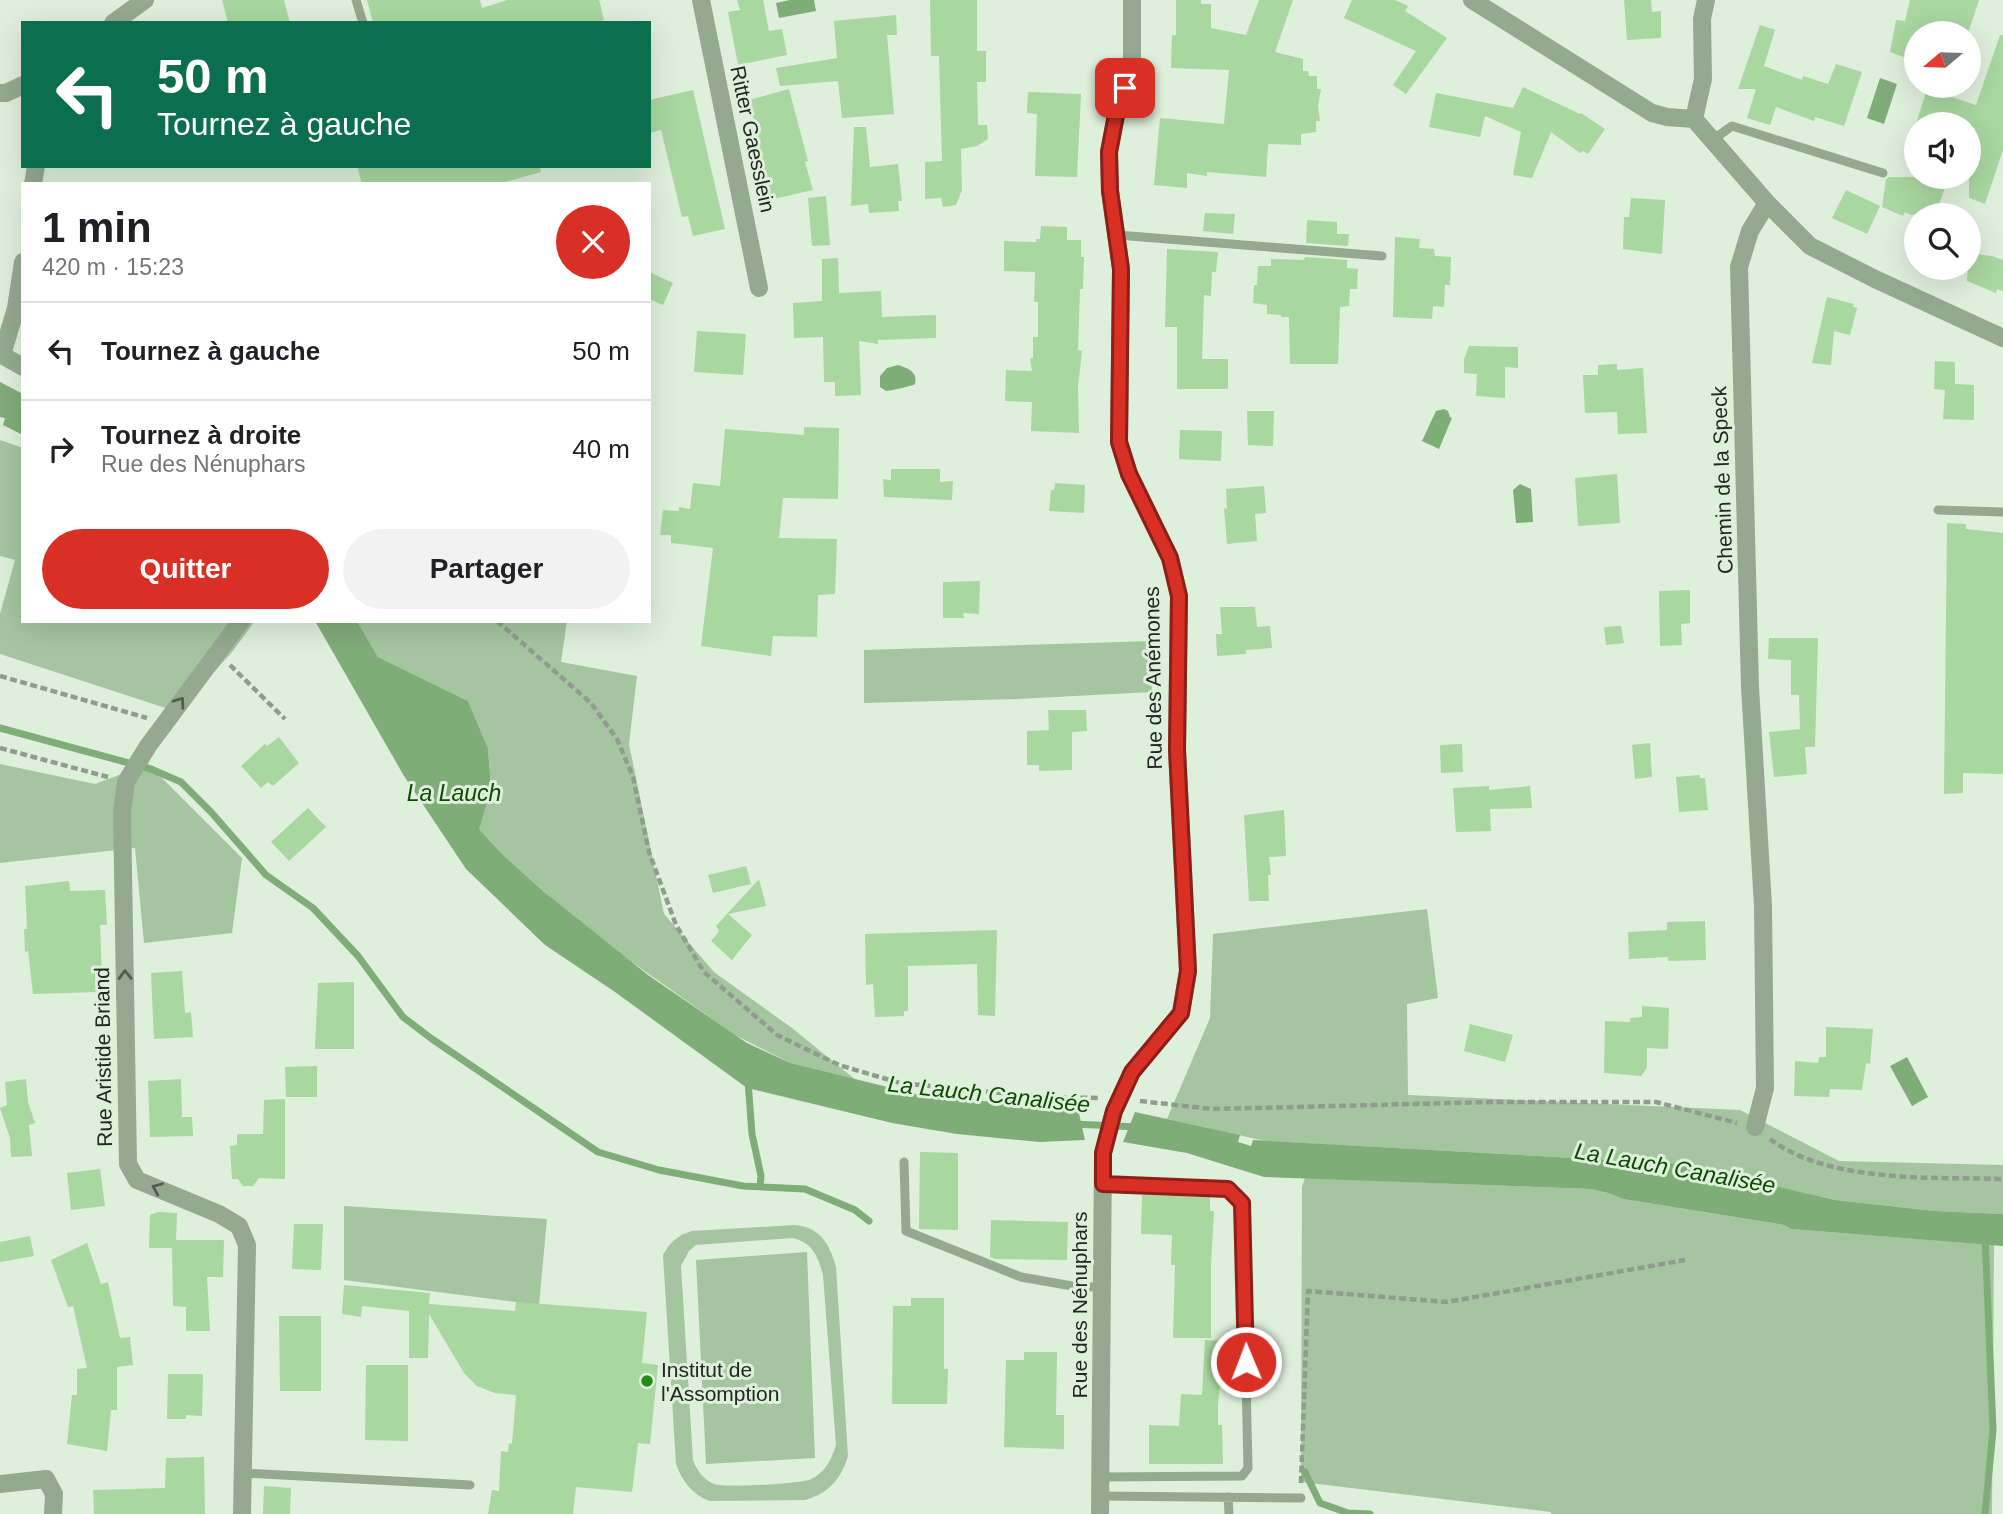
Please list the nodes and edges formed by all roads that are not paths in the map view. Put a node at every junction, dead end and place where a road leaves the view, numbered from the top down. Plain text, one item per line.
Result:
1 (145, 0) edge
2 (356, 0) edge
3 (701, 0) edge
4 (1132, 0) edge
5 (1472, 0) edge
6 (1706, 0) edge
7 (116, 21) edge
8 (362, 21) edge
9 (21, 86) edge
10 (0, 93) edge
11 (1693, 118) junction
12 (1711, 141) junction
13 (1883, 173) dead end
14 (1767, 203) junction
15 (1117, 235) junction
16 (1382, 256) dead end
17 (21, 275) edge
18 (759, 288) dead end
19 (2003, 338) edge
20 (1, 355) edge
21 (21, 366) edge
22 (1938, 510) dead end
23 (2003, 512) edge
24 (239, 623) edge
25 (1117, 1105) joint
26 (1755, 1128) dead end
27 (904, 1162) dead end
28 (1103, 1184) junction
29 (1102, 1287) junction
30 (243, 1473) junction
31 (1101, 1476) junction
32 (0, 1483) edge
33 (470, 1485) dead end
34 (1228, 1497) junction
35 (1301, 1498) road end
36 (1100, 1505) edge
37 (53, 1514) edge
38 (242, 1514) edge
39 (1229, 1514) edge

1 - 7 street
2 - 8 lane
3 - 18 street, Ritter Gaesslein
4 - 15 street, Rue des Anémones
5 - 11 street
6 - 11 street
9 - 10 street
11 - 12 street
12 - 13 lane
12 - 14 street
14 - 19 street
14 - 26 street, Chemin de la Speck
15 - 16 lane
15 - 25 street, Rue des Anémones
17 - 20 street
20 - 21 street
22 - 23 lane
30 -> 24 street, Rue Aristide Briand
25 - 28 street, Rue des Nénuphars
27 - 29 lane
28 - 29 street, Rue des Nénuphars
28 - 31 lane
29 - 31 street, Rue des Nénuphars
30 - 33 lane
30 - 38 street, Rue Aristide Briand
31 - 36 street, Rue des Nénuphars
32 - 37 street
34 - 35 lane
34 - 36 lane
34 - 39 lane

